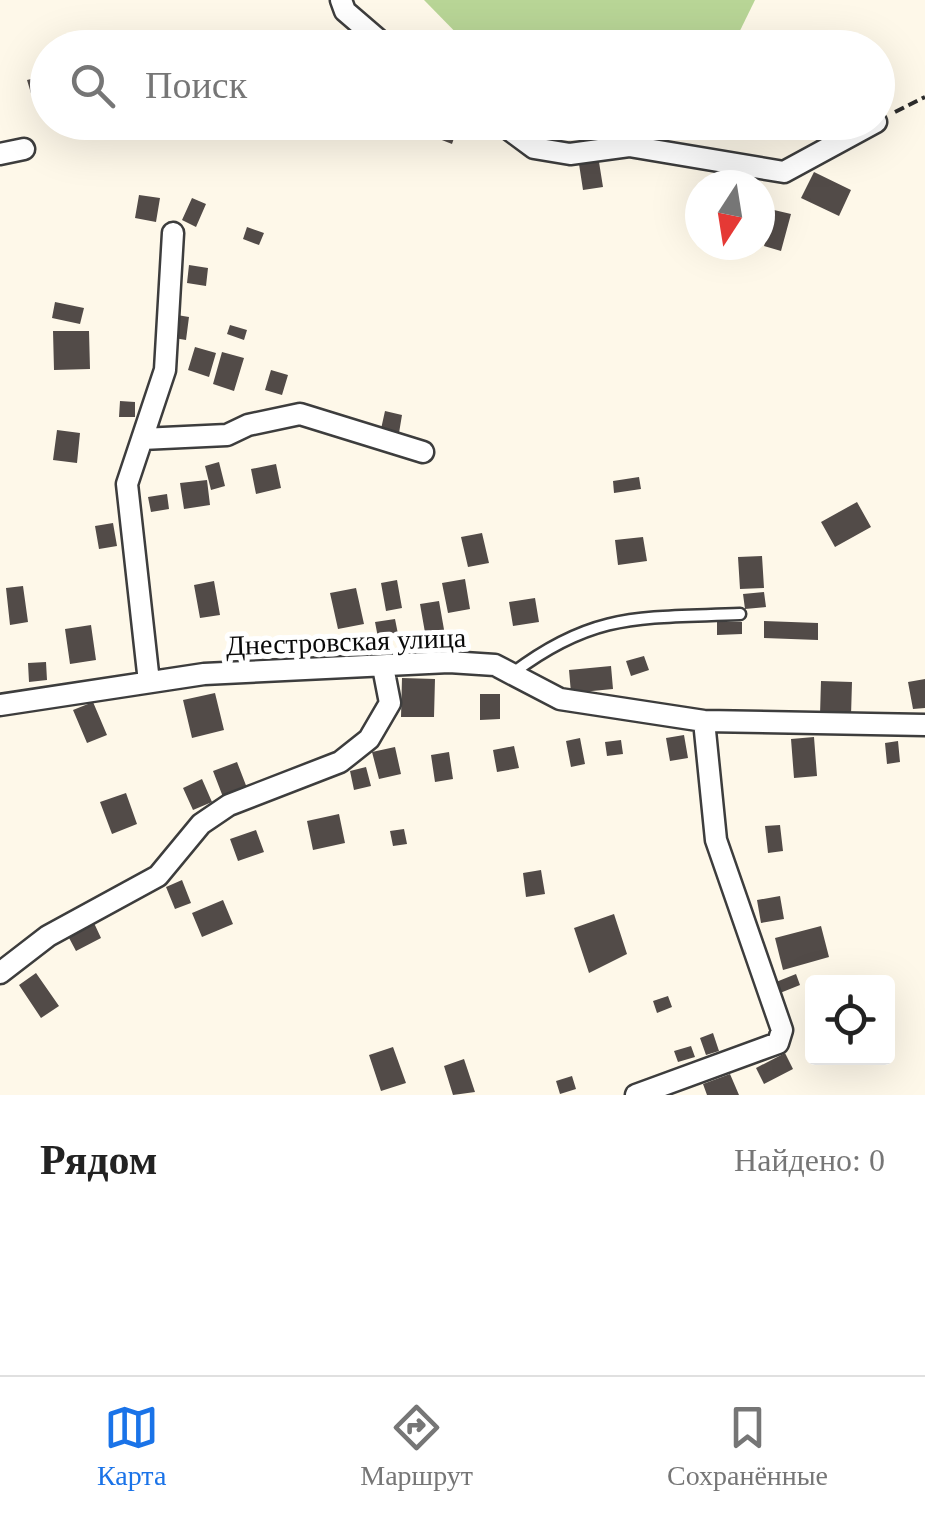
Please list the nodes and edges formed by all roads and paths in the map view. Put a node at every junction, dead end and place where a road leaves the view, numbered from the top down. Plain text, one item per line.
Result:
1 (341, 0) edge
2 (368, 30) edge
3 (925, 96) edge
4 (895, 112) edge
5 (523, 140) edge
6 (844, 140) edge
7 (24, 149) dead end
8 (0, 154) edge
9 (173, 233) dead end
10 (142, 438) junction
11 (423, 452) dead end
12 (740, 614) dead end
13 (382, 667) junction
14 (513, 672) junction
15 (149, 682) junction
16 (0, 706) edge
17 (704, 721) junction
18 (925, 725) edge
19 (0, 973) edge
20 (636, 1095) edge

1 - 2 street
3 - 4 path
5 - 6 street
7 - 8 street
9 - 10 street
10 - 11 street
10 - 15 street
12 - 14 lane
13 - 14 street, Днестровская улица
13 - 15 street, Днестровская улица
13 - 19 street
14 - 17 street, Днестровская улица
15 - 16 street, Днестровская улица
17 - 18 street, Днестровская улица
17 - 20 street

